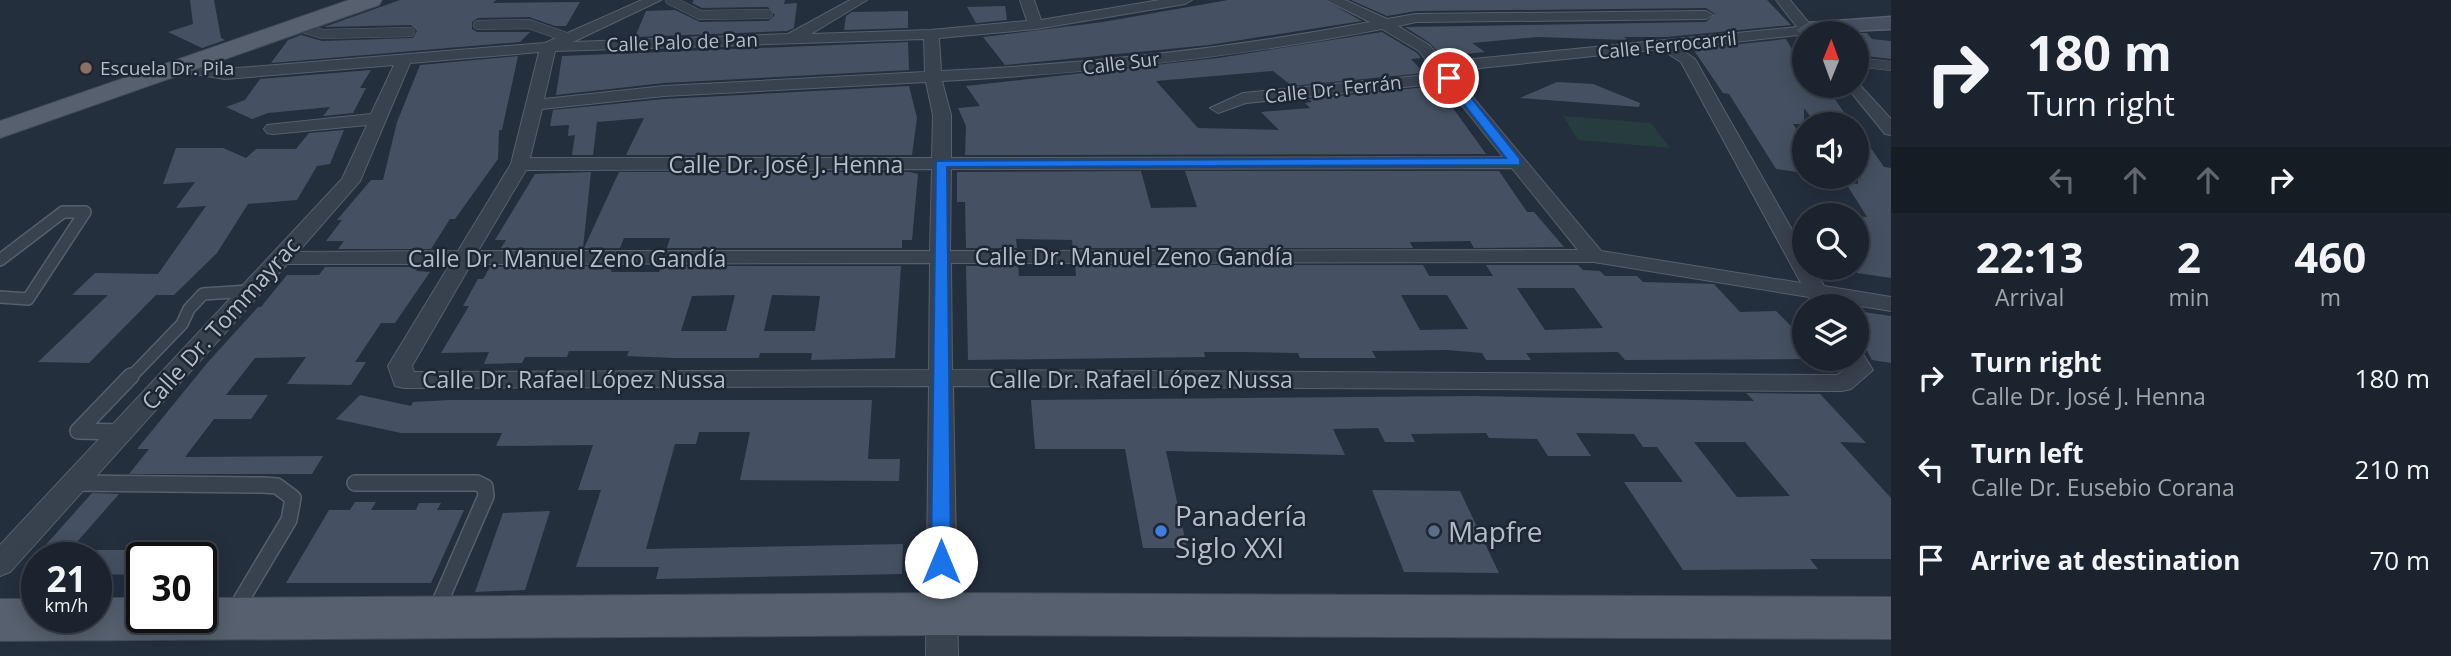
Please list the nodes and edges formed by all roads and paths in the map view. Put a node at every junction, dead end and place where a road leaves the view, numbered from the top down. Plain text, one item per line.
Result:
1 (370, 0) edge
2 (654, 0) edge
3 (670, 0) edge
4 (860, 0) edge
5 (1027, 0) edge
6 (1185, 0) edge
7 (1333, 0) edge
8 (1686, 0) edge
9 (1783, 0) edge
10 (768, 14) dead end
11 (1706, 15) junction
12 (1799, 21) edge
13 (1383, 23) junction
14 (1891, 23) edge
15 (478, 24) dead end
16 (1036, 24) junction
17 (1869, 25) edge
18 (296, 26) junction
19 (410, 32) dead end
20 (1792, 33) edge
21 (931, 34) junction
22 (1739, 37) junction
23 (569, 38) junction
24 (791, 39) junction
25 (1666, 46) junction
26 (548, 47) junction
27 (404, 59) junction
28 (1869, 64) edge
29 (1881, 65) junction
30 (1891, 66) edge
31 (177, 67) junction
32 (1446, 72) junction
33 (933, 77) junction
34 (1891, 77) edge
35 (1864, 98) edge
36 (533, 104) junction
37 (1218, 108) dead end
38 (376, 119) junction
39 (273, 129) dead end
40 (0, 130) edge
41 (1891, 130) edge
42 (1515, 162) junction
43 (940, 163) junction
44 (520, 164) junction
45 (940, 256) junction
46 (1594, 256) junction
47 (280, 258) junction
48 (461, 258) junction
49 (0, 260) edge
50 (250, 291) junction
51 (1795, 294) edge
52 (1818, 294) edge
53 (0, 297) edge
54 (1869, 302) edge
55 (1891, 304) edge
56 (1860, 371) edge
57 (941, 378) junction
58 (121, 432) junction
59 (74, 483) junction
60 (355, 483) dead end
61 (0, 564) edge
62 (433, 618) junction
63 (1891, 618) edge
64 (230, 619) junction
65 (0, 620) edge
66 (941, 635) edge

1 - 18 main road
2 - 23 street
3 - 10 lane
4 - 24 street
5 - 16 street
6 - 16 street, Calle Palo de Pan
7 - 13 street
8 - 11 street
9 - 12 street
11 - 13 street, Calle Sur
11 - 22 street
13 - 32 street
13 - 33 street, Calle Sur
14 - 17 street, Calle Ferrocarril
15 - 23 lane
16 - 21 street, Calle Palo de Pan
18 - 19 lane
18 - 31 main road
20 - 22 street, Calle Ferrocarril
21 - 24 street, Calle Palo de Pan
21 - 33 street
22 - 25 street, Calle Ferrocarril
23 - 26 street
24 - 26 street, Calle Palo de Pan
25 - 32 street, Calle Ferrocarril
25 - 52 street
26 - 27 street, Calle Palo de Pan
26 - 36 street
27 - 31 street, Calle Palo de Pan
27 - 38 street, Calle Dr. Tommayrac
28 - 29 lane
29 - 30 lane
29 - 34 lane
31 - 40 main road
32 - 37 street, Calle Dr. Ferrán
32 - 42 street
33 - 36 street, Calle Sur
33 - 43 street
35 - 41 street
36 - 44 street
38 - 39 street
38 - 47 street, Calle Dr. Tommayrac
42 - 43 street, Calle Dr. José J. Henna
42 - 46 street
43 - 44 street, Calle Dr. José J. Henna
43 - 45 street
44 - 48 street
45 - 46 street, Calle Dr. Manuel Zeno Gandía
45 - 48 street, Calle Dr. Manuel Zeno Gandía
45 - 57 street
46 - 51 street, Calle Dr. Manuel Zeno Gandía
47 - 48 street, Calle Dr. Manuel Zeno Gandía
47 - 50 street, Calle Dr. Tommayrac
48 - 57 street, Calle Dr. Rafael López Nussa
49 - 53 lane
50 - 58 street, Calle Dr. Tommayrac
50 - 58 lane
54 - 55 street, Calle Dr. Manuel Zeno Gandía
56 - 57 street, Calle Dr. Rafael López Nussa
57 - 66 street
58 - 59 street, Calle Dr. Tommayrac
59 - 61 street, Calle Dr. Tommayrac
59 - 64 lane
60 - 62 lane
62 - 64 main road
62 - 66 main road
63 - 66 main road
64 - 65 main road

